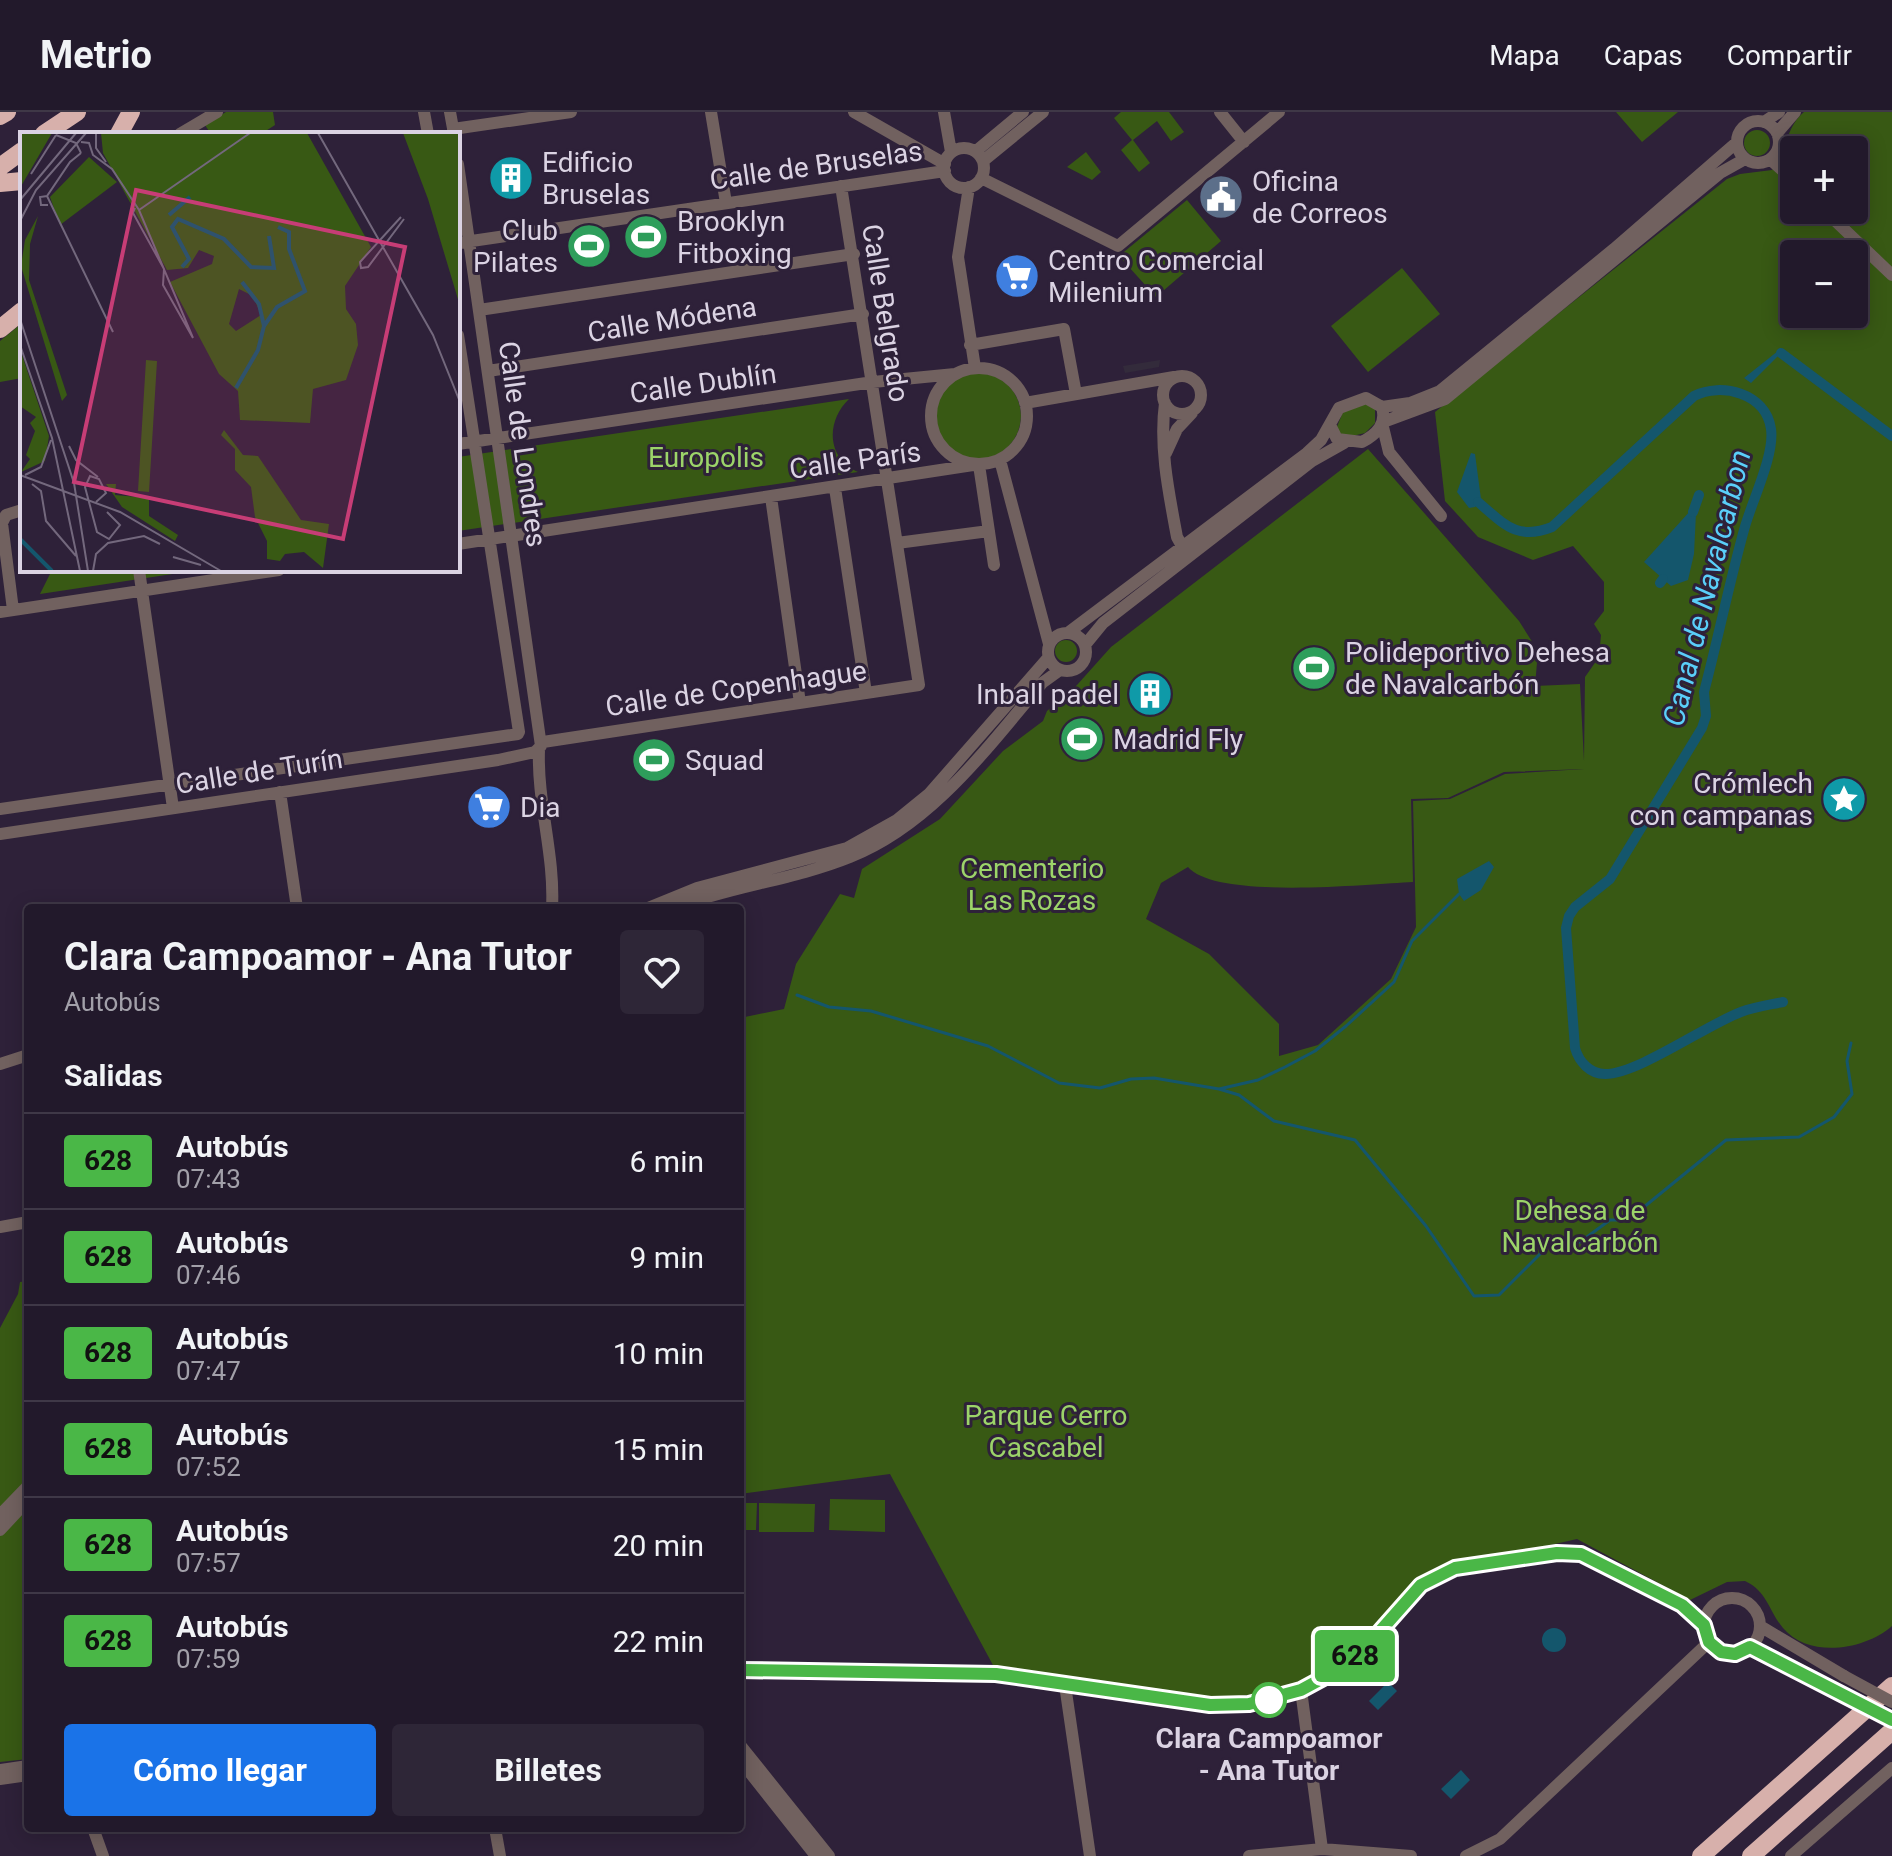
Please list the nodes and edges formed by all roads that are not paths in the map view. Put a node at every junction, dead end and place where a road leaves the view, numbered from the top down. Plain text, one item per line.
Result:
1 (7, 112) edge
2 (77, 112) edge
3 (131, 112) edge
4 (217, 112) edge
5 (424, 112) edge
6 (450, 112) edge
7 (571, 112) edge
8 (711, 112) edge
9 (854, 112) edge
10 (944, 112) edge
11 (1023, 112) edge
12 (1043, 112) edge
13 (1220, 112) edge
14 (1279, 112) edge
15 (1779, 112) edge
16 (1795, 112) edge
17 (0, 116) edge
18 (1749, 119) edge
19 (47, 132) edge
20 (120, 132) edge
21 (183, 132) edge
22 (428, 132) edge
23 (453, 132) edge
24 (1777, 133) junction
25 (1244, 142) junction
26 (1736, 143) junction
27 (20, 152) edge
28 (979, 156) junction
29 (1745, 159) junction
30 (1770, 159) junction
31 (947, 162) junction
32 (0, 167) edge
33 (1780, 168) edge
34 (981, 178) junction
35 (20, 181) edge
36 (0, 183) edge
37 (841, 186) junction
38 (969, 187) junction
39 (460, 190) edge
40 (726, 203) junction
41 (1839, 224) edge
42 (464, 242) edge
43 (854, 254) junction
44 (1892, 275) edge
45 (20, 298) edge
46 (479, 310) junction
47 (0, 313) edge
48 (20, 313) edge
49 (863, 314) junction
50 (0, 329) edge
51 (970, 345) junction
52 (460, 348) edge
53 (975, 368) junction
54 (488, 371) junction
55 (955, 374) junction
56 (1174, 377) junction
57 (873, 382) junction
58 (1136, 383) junction
59 (1076, 394) junction
60 (1164, 402) junction
61 (1025, 403) junction
62 (1382, 407) junction
63 (1192, 412) junction
64 (1383, 423) junction
65 (1330, 425) junction
66 (498, 438) junction
67 (474, 442) junction
68 (1362, 442) junction
69 (1344, 443) junction
70 (460, 444) edge
71 (1389, 452) junction
72 (1166, 453) junction
73 (1000, 460) junction
74 (976, 465) junction
75 (887, 480) junction
76 (835, 488) junction
77 (771, 497) junction
78 (20, 511) edge
79 (1441, 516) dead end
80 (989, 531) junction
81 (513, 535) junction
82 (488, 539) junction
83 (897, 543) junction
84 (460, 544) edge
85 (1182, 546) junction
86 (994, 565) dead end
87 (139, 572) edge
88 (267, 572) edge
89 (142, 592) junction
90 (7, 611) edge
91 (1041, 615) junction
92 (1065, 633) junction
93 (1085, 645) junction
94 (1049, 651) junction
95 (1060, 670) junction
96 (919, 685) joint
97 (866, 693) junction
98 (800, 703) junction
99 (519, 733) junction
100 (535, 744) junction
101 (170, 784) junction
102 (280, 792) junction
103 (173, 808) junction
104 (0, 809) edge
105 (0, 834) edge
106 (553, 885) junction
107 (296, 904) edge
108 (552, 904) edge
109 (560, 904) edge
110 (658, 904) edge
111 (686, 904) edge
112 (24, 1056) edge
113 (0, 1064) edge
114 (24, 1223) edge
115 (0, 1227) edge
116 (24, 1490) edge
117 (24, 1504) edge
118 (0, 1515) edge
119 (0, 1530) edge
120 (1682, 1605) junction
121 (1712, 1606) junction
122 (1704, 1625) junction
123 (1760, 1626) junction
124 (1709, 1642) junction
125 (1750, 1647) junction
126 (744, 1670) edge
127 (1065, 1685) junction
128 (1892, 1686) edge
129 (1301, 1690) junction
130 (1892, 1693) edge
131 (1892, 1702) edge
132 (1892, 1720) edge
133 (1892, 1731) edge
134 (744, 1750) edge
135 (744, 1765) edge
136 (24, 1767) edge
137 (1892, 1768) edge
138 (0, 1770) edge
139 (24, 1776) edge
140 (0, 1779) edge
141 (94, 1832) edge
142 (496, 1832) edge
143 (1322, 1849) junction
144 (103, 1856) edge
145 (500, 1856) edge
146 (816, 1856) edge
147 (829, 1856) edge
148 (1090, 1856) edge
149 (1249, 1856) edge
150 (1411, 1856) edge
151 (1466, 1856) edge
152 (1701, 1856) edge
153 (1709, 1856) edge
154 (1751, 1856) edge
155 (1791, 1856) edge

1 - 17 highway
2 - 19 highway
3 - 20 highway
4 - 21 street
5 - 22 street
6 - 23 street
7 - 23 street
8 - 40 street
9 - 31 street
10 - 31 street
11 - 28 street
12 - 28 street
13 - 25 street
14 - 25 street
15 - 18 street
16 - 24 street
18 - 24 street
18 - 26 street
24 - 30 street
25 - 34 street
26 - 29 street
26 - 62 street
27 - 32 highway
28 - 31 street
28 - 34 street
29 - 30 street
29 - 64 street
30 - 33 street
31 - 37 street, Calle de Bruselas
31 - 38 street
34 - 38 street
35 - 36 highway
37 - 40 street, Calle de Bruselas
37 - 43 street, Calle Belgrado
38 - 51 street
39 - 42 street, Calle de Londres
40 - 42 street, Calle de Bruselas
41 - 44 street
42 - 46 street, Calle de Londres
43 - 46 street
43 - 49 street, Calle Belgrado
45 - 47 highway
46 - 54 street, Calle de Londres
48 - 50 highway
49 - 54 street, Calle Módena
49 - 57 street, Calle Belgrado
51 - 53 street
51 - 59 street
52 - 67 street, Calle de Londres
53 - 55 street
53 - 61 street
54 - 66 street, Calle de Londres
55 - 57 street, Calle Dublín
55 - 74 street
56 - 58 street
56 - 60 street
56 - 63 street
57 - 66 street, Calle Dublín
57 - 75 street, Calle Belgrado
58 - 59 street
58 - 60 street
59 - 61 street
60 - 63 street
60 - 72 street
61 - 73 street
62 - 64 street
62 - 65 street
63 - 72 street
64 - 68 street
64 - 71 street
65 - 69 street
65 - 85 street
66 - 67 street, Calle Dublín
66 - 81 street, Calle de Londres
67 - 70 street, Calle Dublín
67 - 82 street, Calle de Londres
68 - 69 street
68 - 71 street
69 - 93 street
71 - 79 street
72 - 85 street
73 - 74 street
73 - 91 street
74 - 75 street, Calle París
74 - 80 street
75 - 76 street, Calle París
75 - 83 street, Calle Belgrado
76 - 77 street, Calle París
76 - 97 street
77 - 81 street, Calle París
77 - 98 street
78 - 90 street
80 - 83 street
80 - 86 street
81 - 82 street, Calle París
81 - 100 street, Calle de Londres
82 - 84 street, Calle París
82 - 99 street, Calle de Londres
83 - 96 street, Calle Belgrado
85 - 92 street
87 - 89 street
88 - 89 street
89 - 90 street
89 - 101 street
91 - 92 street
91 - 94 street
92 - 93 street
92 - 94 street
93 - 95 street
94 - 95 street
94 - 110 street
95 - 111 street
96 - 97 street, Calle de Copenhague
97 - 98 street, Calle de Copenhague
98 - 100 street, Calle de Copenhague
99 - 100 street, Calle de Turín
99 - 100 street, Calle de Londres
99 - 101 street, Calle de Turín
100 - 102 street, Calle de Turín
100 - 106 street
101 - 103 street
101 - 104 street, Calle de Turín
102 - 103 street, Calle de Turín
102 - 107 street
103 - 105 street, Calle de Turín
106 - 108 street
106 - 109 street
112 - 113 street
114 - 115 street
116 - 118 street
117 - 119 street
120 - 121 street
120 - 122 street
120 - 129 street
121 - 122 street
121 - 123 street
122 - 124 street
123 - 125 street
123 - 131 street, bridge
124 - 125 street
124 - 151 street
125 - 132 street, bridge
126 - 127 street
127 - 129 street
127 - 148 street
128 - 152 highway
129 - 143 street
130 - 153 highway
133 - 154 highway
134 - 147 street
135 - 146 street
136 - 138 street
137 - 155 street
139 - 140 street
141 - 144 street
142 - 145 street
143 - 149 street
143 - 150 street

